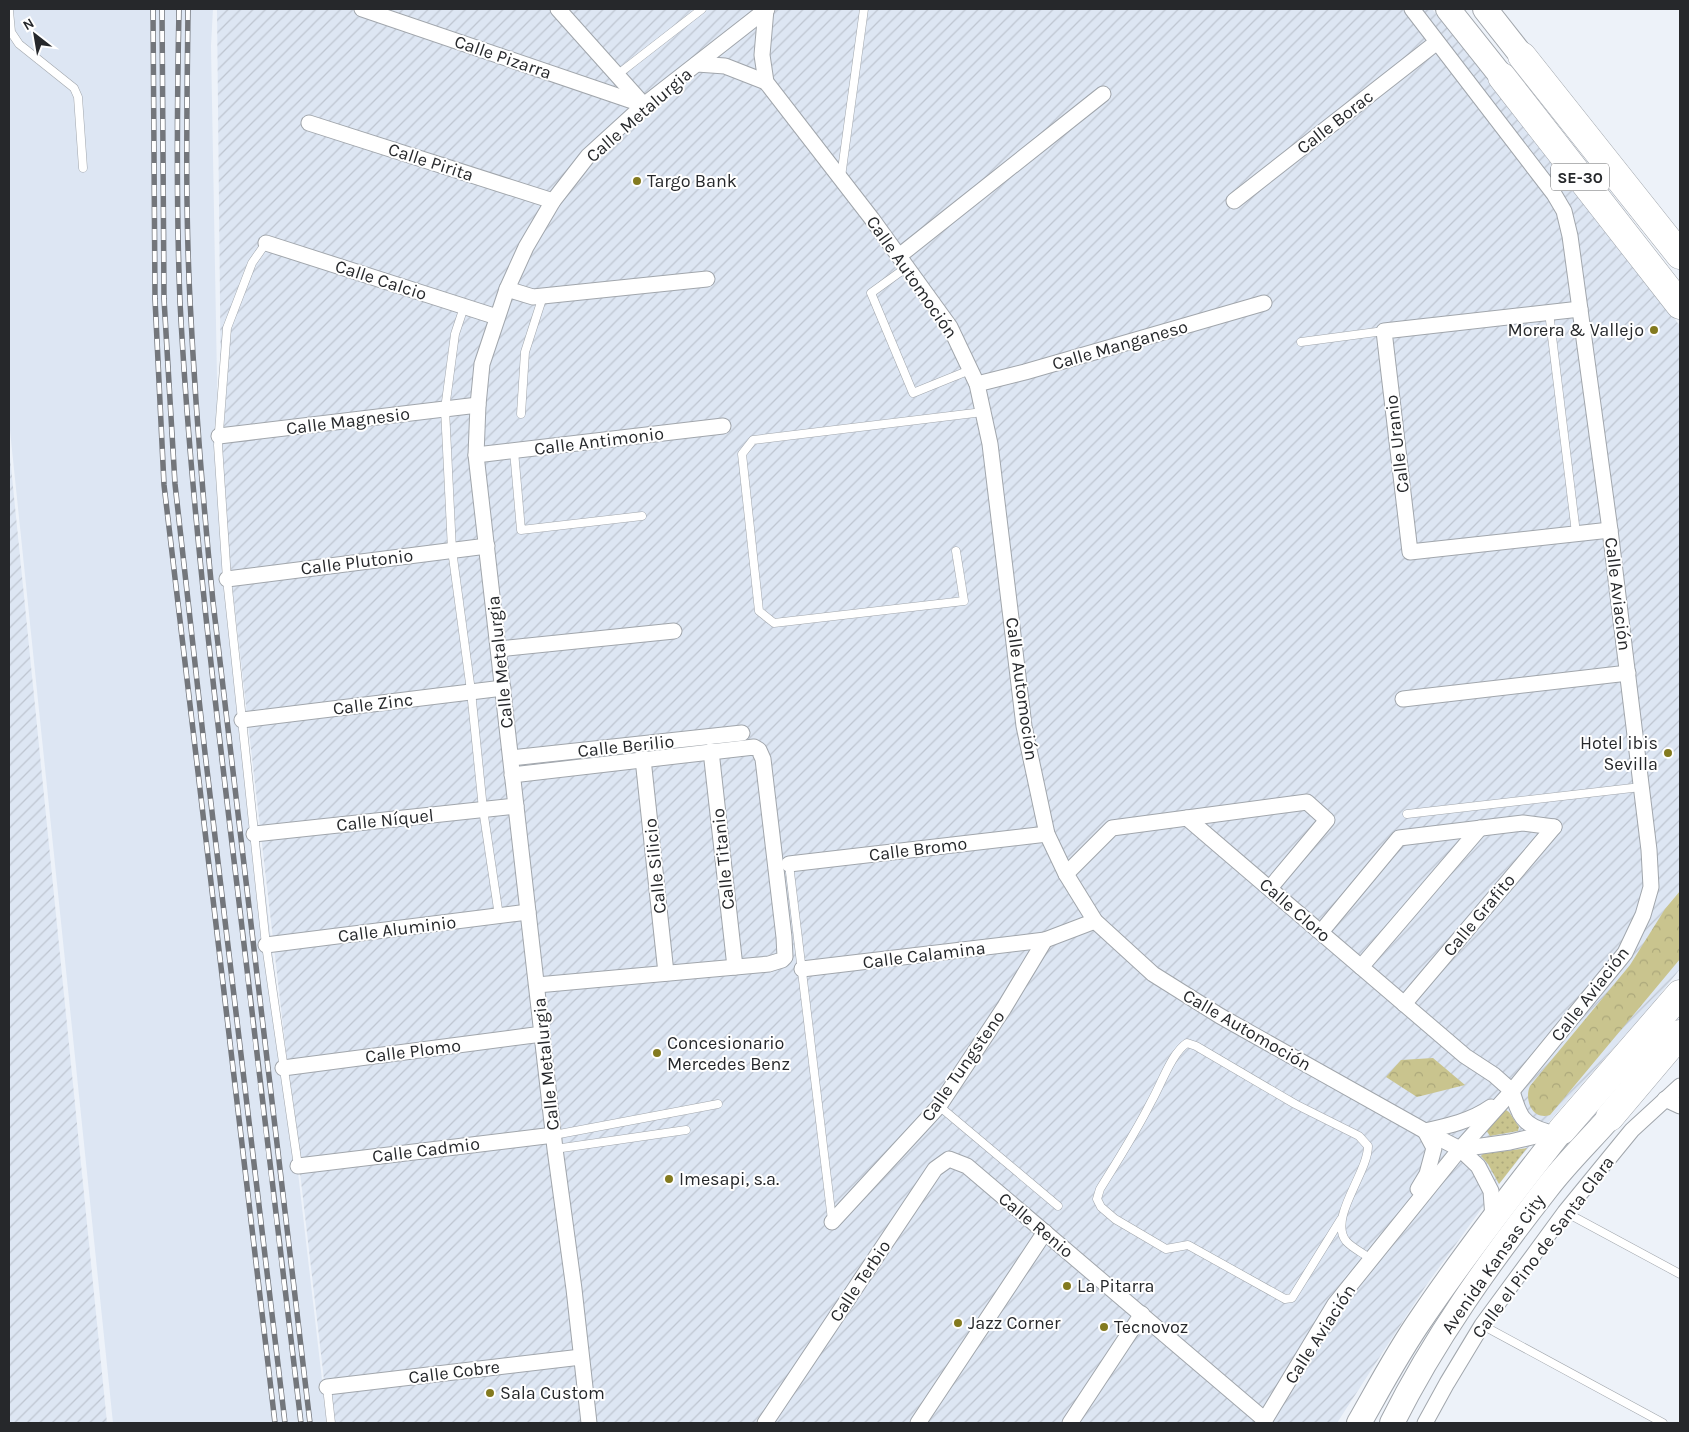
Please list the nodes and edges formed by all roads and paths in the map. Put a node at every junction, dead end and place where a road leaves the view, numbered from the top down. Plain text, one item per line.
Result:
1 (362, 9) edge
2 (558, 9) edge
3 (702, 9) edge
4 (767, 9) edge
5 (864, 9) edge
6 (1412, 9) edge
7 (1448, 9) edge
8 (1485, 9) edge
9 (9, 11) edge
10 (744, 27) junction
11 (1437, 42) junction
12 (762, 55) junction
13 (1522, 56) joint
14 (697, 64) junction
15 (617, 75) junction
16 (1502, 77) joint
17 (766, 82) junction
18 (1103, 94) dead end
19 (644, 105) junction
20 (309, 123) dead end
21 (1596, 150) junction
22 (83, 168) dead end
23 (841, 179) junction
24 (553, 201) junction
25 (1234, 201) dead end
26 (1680, 221) edge
27 (266, 243) joint
28 (1680, 255) edge
29 (903, 262) junction
30 (707, 280) dead end
31 (507, 289) junction
32 (543, 296) junction
33 (1264, 304) dead end
34 (1680, 305) edge
35 (464, 307) junction
36 (1580, 309) junction
37 (1549, 312) junction
38 (497, 317) junction
39 (1384, 331) junction
40 (1301, 342) dead end
41 (973, 377) junction
42 (478, 405) junction
43 (445, 409) junction
44 (983, 412) junction
45 (521, 414) dead end
46 (723, 426) dead end
47 (219, 436) junction
48 (514, 451) junction
49 (476, 456) junction
50 (642, 516) dead end
51 (1610, 530) junction
52 (1576, 534) junction
53 (487, 546) junction
54 (452, 550) junction
55 (956, 551) dead end
56 (227, 578) junction
57 (674, 632) dead end
58 (499, 649) junction
59 (1628, 673) junction
60 (503, 688) junction
61 (471, 691) junction
62 (1403, 699) dead end
63 (242, 720) junction
64 (742, 733) dead end
65 (711, 751) junction
66 (511, 758) junction
67 (643, 759) junction
68 (512, 775) junction
69 (1641, 787) junction
70 (516, 806) junction
71 (483, 809) junction
72 (1407, 814) dead end
73 (1187, 818) junction
74 (1480, 828) junction
75 (254, 834) junction
76 (1047, 834) junction
77 (789, 864) joint
78 (1066, 874) junction
79 (1270, 888) junction
80 (528, 912) junction
81 (500, 916) junction
82 (1095, 921) junction
83 (1321, 932) junction
84 (1045, 940) junction
85 (266, 945) junction
86 (735, 967) junction
87 (1361, 967) junction
88 (802, 970) junction
89 (666, 973) junction
90 (537, 986) junction
91 (1680, 994) edge
92 (1404, 1004) junction
93 (542, 1034) junction
94 (1680, 1034) edge
95 (1680, 1054) edge
96 (283, 1068) junction
97 (1680, 1086) edge
98 (1512, 1091) junction
99 (1665, 1099) junction
100 (718, 1104) dead end
101 (939, 1106) junction
102 (1680, 1106) edge
103 (1610, 1117) junction
104 (686, 1130) dead end
105 (1425, 1131) junction
106 (1556, 1131) junction
107 (554, 1142) junction
108 (1460, 1149) junction
109 (298, 1166) joint
110 (967, 1166) joint
111 (1058, 1206) dead end
112 (1565, 1212) junction
113 (1493, 1218) junction
114 (1341, 1219) junction
115 (832, 1222) joint
116 (1398, 1226) junction
117 (1045, 1232) junction
118 (1371, 1259) junction
119 (1680, 1274) edge
120 (1142, 1314) junction
121 (1482, 1325) junction
122 (581, 1358) junction
123 (327, 1387) joint
124 (1264, 1422) edge
125 (331, 1423) edge
126 (589, 1423) edge
127 (765, 1423) edge
128 (918, 1423) edge
129 (1070, 1423) edge
130 (1359, 1423) edge
131 (1392, 1423) edge
132 (1424, 1423) edge
133 (1663, 1423) edge

1 - 19 street, Calle Pizarra
2 - 15 street
3 - 15 lane
4 - 10 street, Calle Metalurgia
4 - 12 street
5 - 23 lane
6 - 11 street, Calle Aviación
7 - 16 main road, SE-30
8 - 13 main road, SE-30
9 - 22 lane
10 - 12 street
10 - 14 street, Calle Metalurgia
11 - 25 street, Calle Borac
11 - 36 street, Calle Aviación
12 - 17 street
13 - 21 highway, SE-30
14 - 17 street
14 - 19 street, Calle Metalurgia
15 - 19 street
16 - 34 highway, SE-30
17 - 23 street, Calle Automoción
18 - 29 street
19 - 24 street, Calle Metalurgia
20 - 24 street, Calle Pirita
21 - 26 highway
21 - 28 highway, SE-30
23 - 29 street, Calle Automoción
24 - 31 street, Calle Metalurgia
27 - 35 street, Calle Calcio
27 - 47 lane
29 - 41 street, Calle Automoción
29 - 41 lane
30 - 32 street
31 - 32 street
31 - 38 street, Calle Metalurgia
32 - 45 lane
33 - 41 street, Calle Manganeso
35 - 38 street, Calle Calcio
35 - 43 lane
36 - 37 street
36 - 51 street, Calle Aviación
37 - 39 street
37 - 52 lane
38 - 42 street, Calle Metalurgia
39 - 40 lane
39 - 52 street, Calle Uranio
41 - 44 street, Calle Automoción
42 - 43 street, Calle Magnesio
42 - 49 street, Calle Metalurgia
43 - 47 street, Calle Magnesio
43 - 54 lane
44 - 55 lane
44 - 76 street, Calle Automoción
46 - 48 street, Calle Antimonio
47 - 56 lane
48 - 49 street, Calle Antimonio
48 - 50 lane
49 - 53 street, Calle Metalurgia
51 - 52 street, Calle Uranio
51 - 59 street, Calle Aviación
53 - 54 street, Calle Plutonio
53 - 58 street, Calle Metalurgia
54 - 56 street, Calle Plutonio
54 - 61 lane
56 - 63 lane
57 - 58 street
58 - 60 street, Calle Metalurgia
59 - 62 street
59 - 69 street, Calle Aviación
60 - 61 street, Calle Zinc
60 - 66 street, Calle Metalurgia
61 - 63 street, Calle Zinc
61 - 71 lane
63 - 75 lane
64 - 66 street, Calle Berilio
65 - 67 street
65 - 86 street, Calle Titanio
65 - 86 street
66 - 68 street, Calle Metalurgia
67 - 68 street
67 - 89 street, Calle Silicio
68 - 70 street, Calle Metalurgia
69 - 72 lane
69 - 98 street, Calle Aviación
70 - 71 street, Calle Níquel
70 - 80 street, Calle Metalurgia
71 - 75 street, Calle Níquel
71 - 81 lane
73 - 78 street
73 - 79 street, Calle Cloro
73 - 79 street
74 - 83 street
74 - 87 street
74 - 92 street, Calle Grafito
75 - 85 lane
76 - 77 street, Calle Bromo
76 - 78 street, Calle Automoción
77 - 88 lane
78 - 82 street, Calle Automoción
79 - 83 street, Calle Cloro
80 - 81 street, Calle Aluminio
80 - 90 street, Calle Metalurgia
81 - 85 street, Calle Aluminio
82 - 84 street
82 - 105 street, Calle Automoción
83 - 87 street, Calle Cloro
84 - 88 street, Calle Calamina
84 - 101 street, Calle Tungsteno
85 - 96 lane
86 - 89 street
87 - 92 street, Calle Cloro
88 - 115 lane
89 - 90 street
90 - 93 street, Calle Metalurgia
91 - 106 highway
92 - 98 street, Calle Cloro
93 - 96 street, Calle Plomo
93 - 107 street, Calle Metalurgia
94 - 103 highway
95 - 103 highway
96 - 109 lane
97 - 99 street, Calle el Pino de Santa Clara
98 - 105 street
98 - 106 street
98 - 108 street, Calle Aviación
99 - 102 street
99 - 112 street, Calle el Pino de Santa Clara
100 - 107 lane
101 - 111 lane
101 - 115 street, Calle Tungsteno
103 - 131 main road, Avenida Kansas City
104 - 107 lane
105 - 108 street, Calle Automoción
105 - 116 street
106 - 108 street
106 - 113 main road, Avenida Kansas City
107 - 109 street, Calle Cadmio
107 - 122 street, Calle Metalurgia
108 - 113 street, Calle Automoción
108 - 116 street, Calle Aviación
110 - 117 street, Calle Renio
110 - 127 street, Calle Terbio
112 - 119 lane
112 - 121 street, Calle el Pino de Santa Clara
113 - 130 main road, Avenida Kansas City
114 - 114 lane
114 - 118 lane
116 - 118 street, Calle Aviación
117 - 120 street, Calle Renio
117 - 128 street
118 - 124 street, Calle Aviación
120 - 124 street, Calle Renio
120 - 129 street
121 - 132 street, Calle el Pino de Santa Clara
121 - 133 lane
122 - 123 street, Calle Cobre
122 - 126 street, Calle Metalurgia
123 - 125 lane

